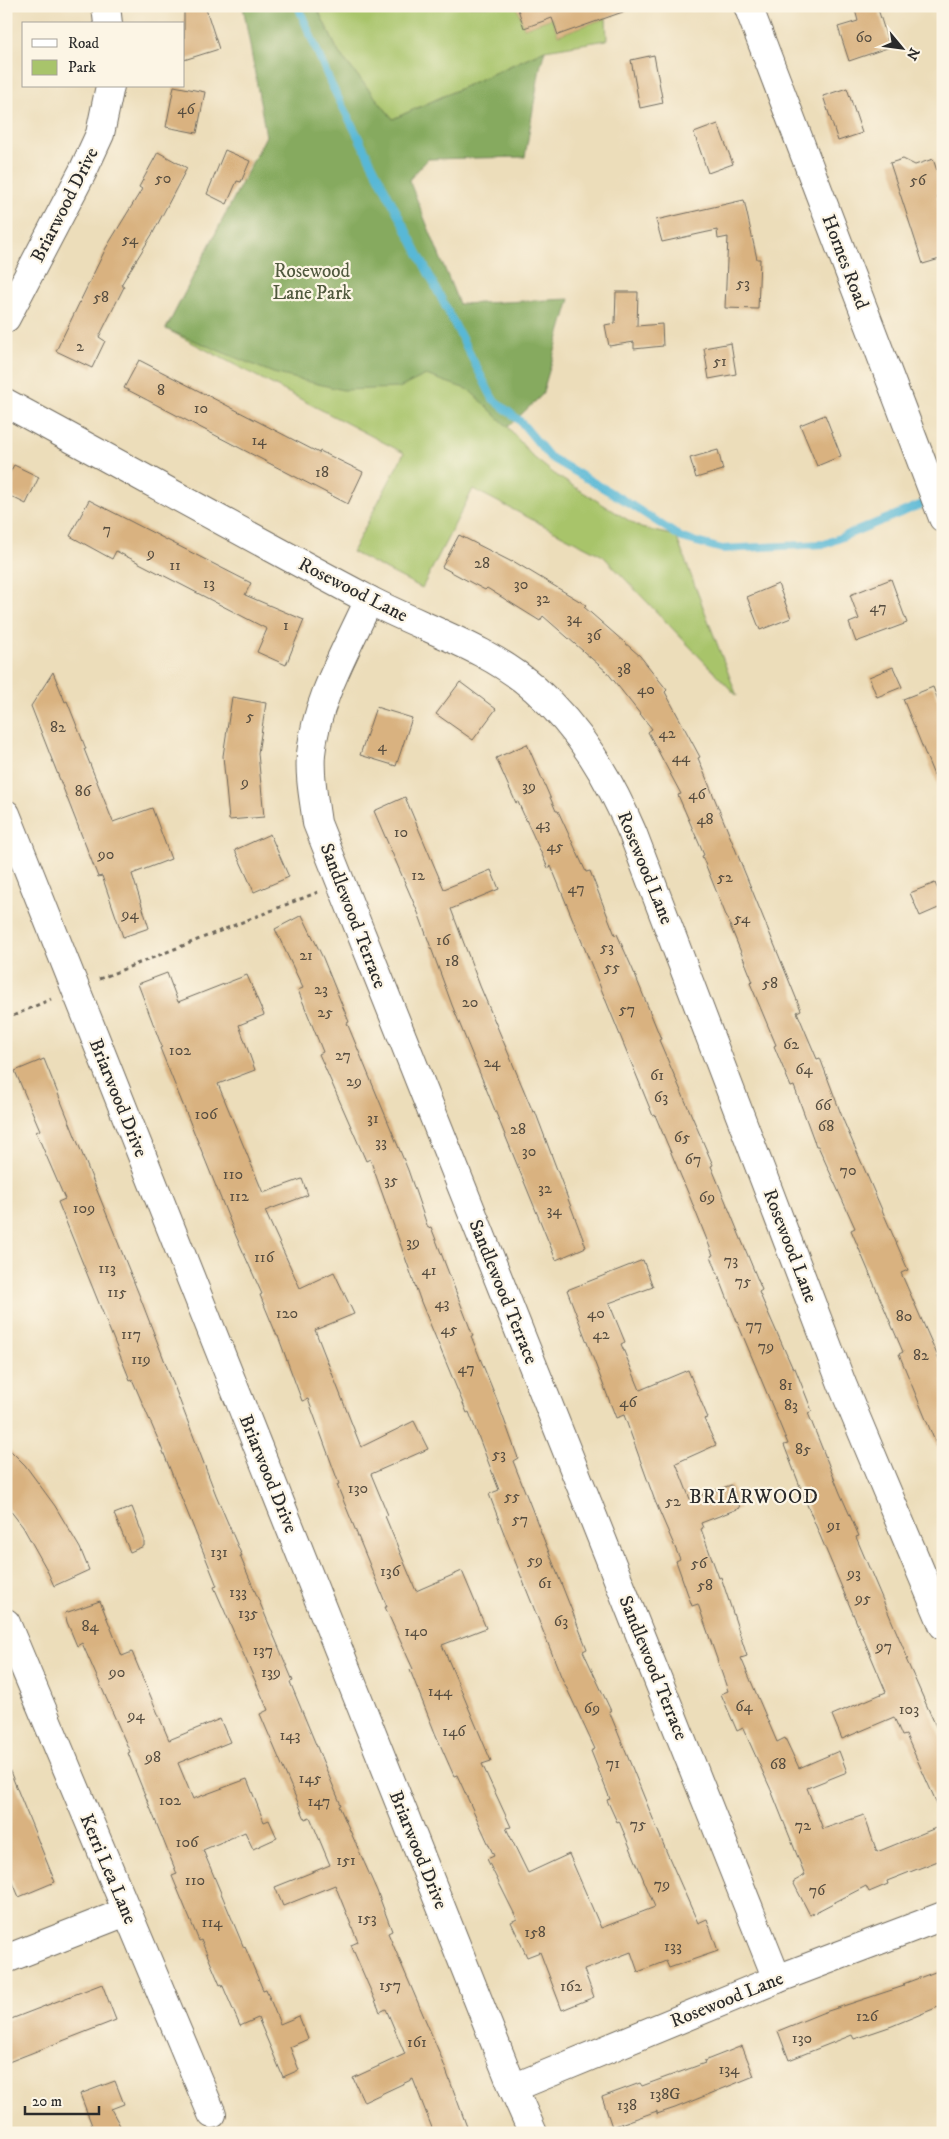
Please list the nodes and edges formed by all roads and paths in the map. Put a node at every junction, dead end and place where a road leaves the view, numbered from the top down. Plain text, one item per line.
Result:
1 (106, 6) edge
2 (748, 6) edge
3 (108, 22) edge
4 (110, 88) edge
5 (6, 318) edge
6 (6, 403) edge
7 (938, 506) edge
8 (369, 600) junction
9 (6, 814) edge
10 (340, 884) junction
11 (75, 988) junction
12 (6, 1019) edge
13 (6, 1623) edge
14 (943, 1625) edge
15 (126, 1912) junction
16 (943, 1916) edge
17 (6, 1959) edge
18 (778, 1979) junction
19 (513, 2088) junction
20 (212, 2114) dead end
21 (533, 2133) edge

1 - 3 street
2 - 7 street, Hornes Road
4 - 5 street, Briarwood Drive
6 - 8 street, Rosewood Lane
8 - 10 street, Sandlewood Terrace
8 - 14 street, Rosewood Lane
9 - 11 street, Briarwood Drive
10 - 11 path
10 - 18 street, Sandlewood Terrace
11 - 12 path
11 - 19 street, Briarwood Drive
13 - 15 street, Kerri Lea Lane
15 - 17 street
15 - 20 street, Kerri Lea Lane
16 - 18 street, Rosewood Lane
18 - 19 street, Rosewood Lane
19 - 21 street, Briarwood Drive

